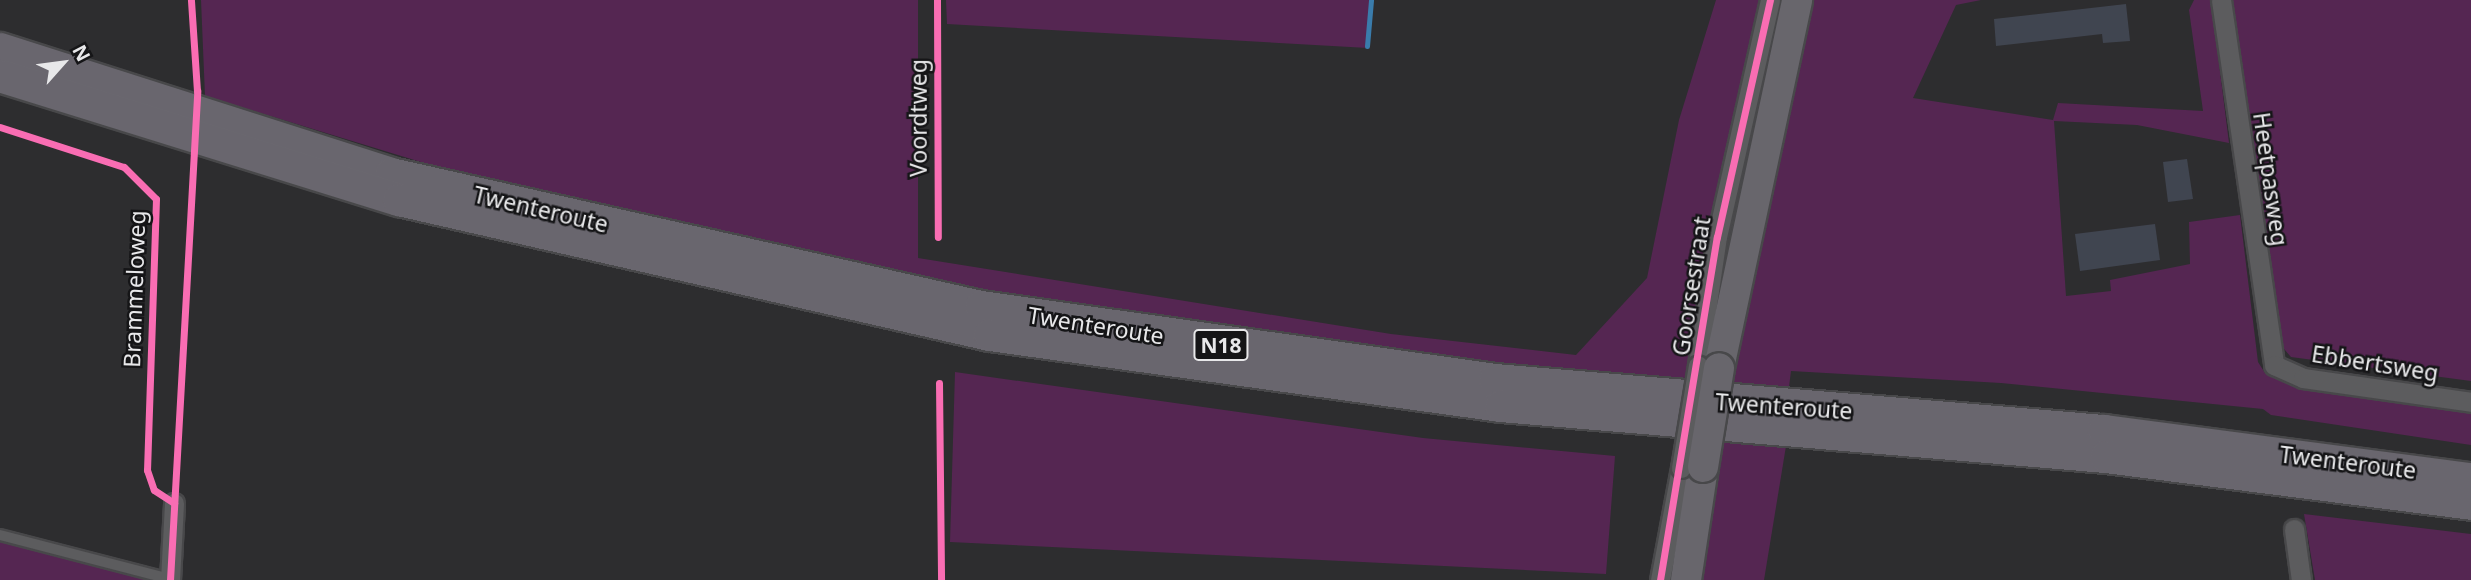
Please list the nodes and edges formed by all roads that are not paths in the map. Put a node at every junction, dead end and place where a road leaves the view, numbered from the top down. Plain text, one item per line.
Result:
1 (1770, 0) edge
2 (1797, 0) edge
3 (2221, 0) edge
4 (0, 49) edge
5 (0, 76) edge
6 (2274, 365) joint
7 (1709, 367) junction
8 (2471, 402) edge
9 (1692, 467) junction
10 (2471, 479) edge
11 (174, 503) dead end
12 (2471, 504) edge
13 (2294, 529) dead end
14 (0, 535) edge
15 (170, 579) edge
16 (1660, 580) edge
17 (1686, 580) edge
18 (2301, 580) edge

1 - 7 street, Goorsestraat
2 - 7 main road, Goorsestraat
3 - 6 street, Heetpasweg
4 - 10 highway, Twenteroute / N18
5 - 12 highway, Twenteroute / N18
6 - 8 street, Ebbertsweg
7 - 9 main road, Goorsestraat, bridge
9 - 16 street, Goorsestraat
9 - 17 main road, Goorsestraat
11 - 15 street
13 - 18 street
14 - 15 lane

